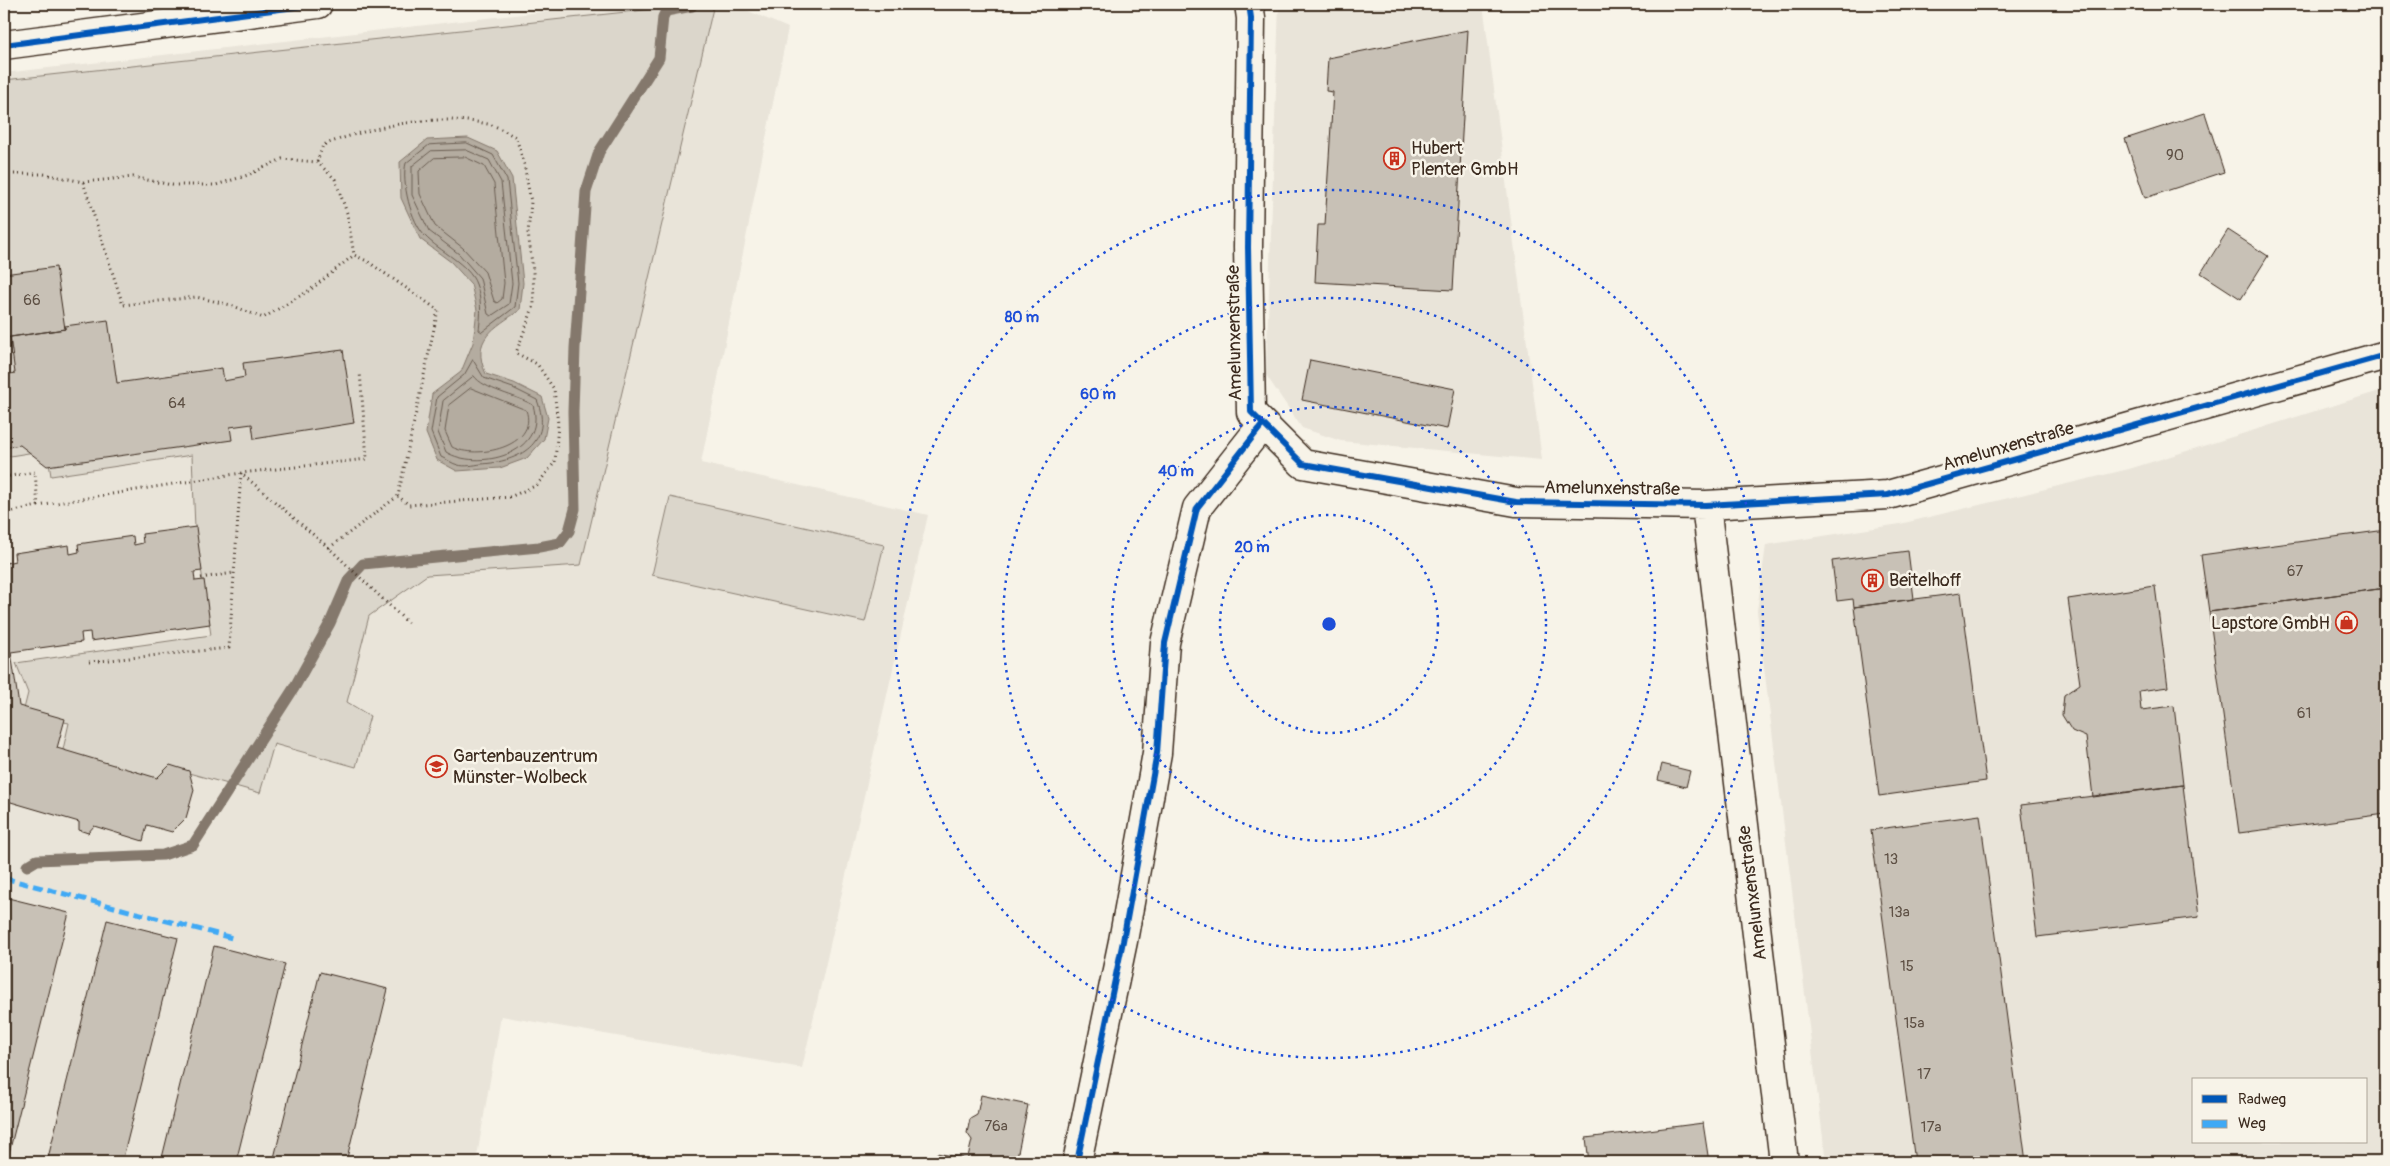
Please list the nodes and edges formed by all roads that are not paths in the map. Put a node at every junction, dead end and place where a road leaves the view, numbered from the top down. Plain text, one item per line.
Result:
1 (318, 4) edge
2 (1249, 4) edge
3 (4, 45) edge
4 (2386, 355) edge
5 (1263, 424) junction
6 (1706, 505) junction
7 (1077, 1162) edge
8 (1784, 1162) edge

1 - 3 street
2 - 5 street, Amelunxenstraße
4 - 6 street, Amelunxenstraße
5 - 6 street, Amelunxenstraße
5 - 7 street
6 - 8 street, Amelunxenstraße

